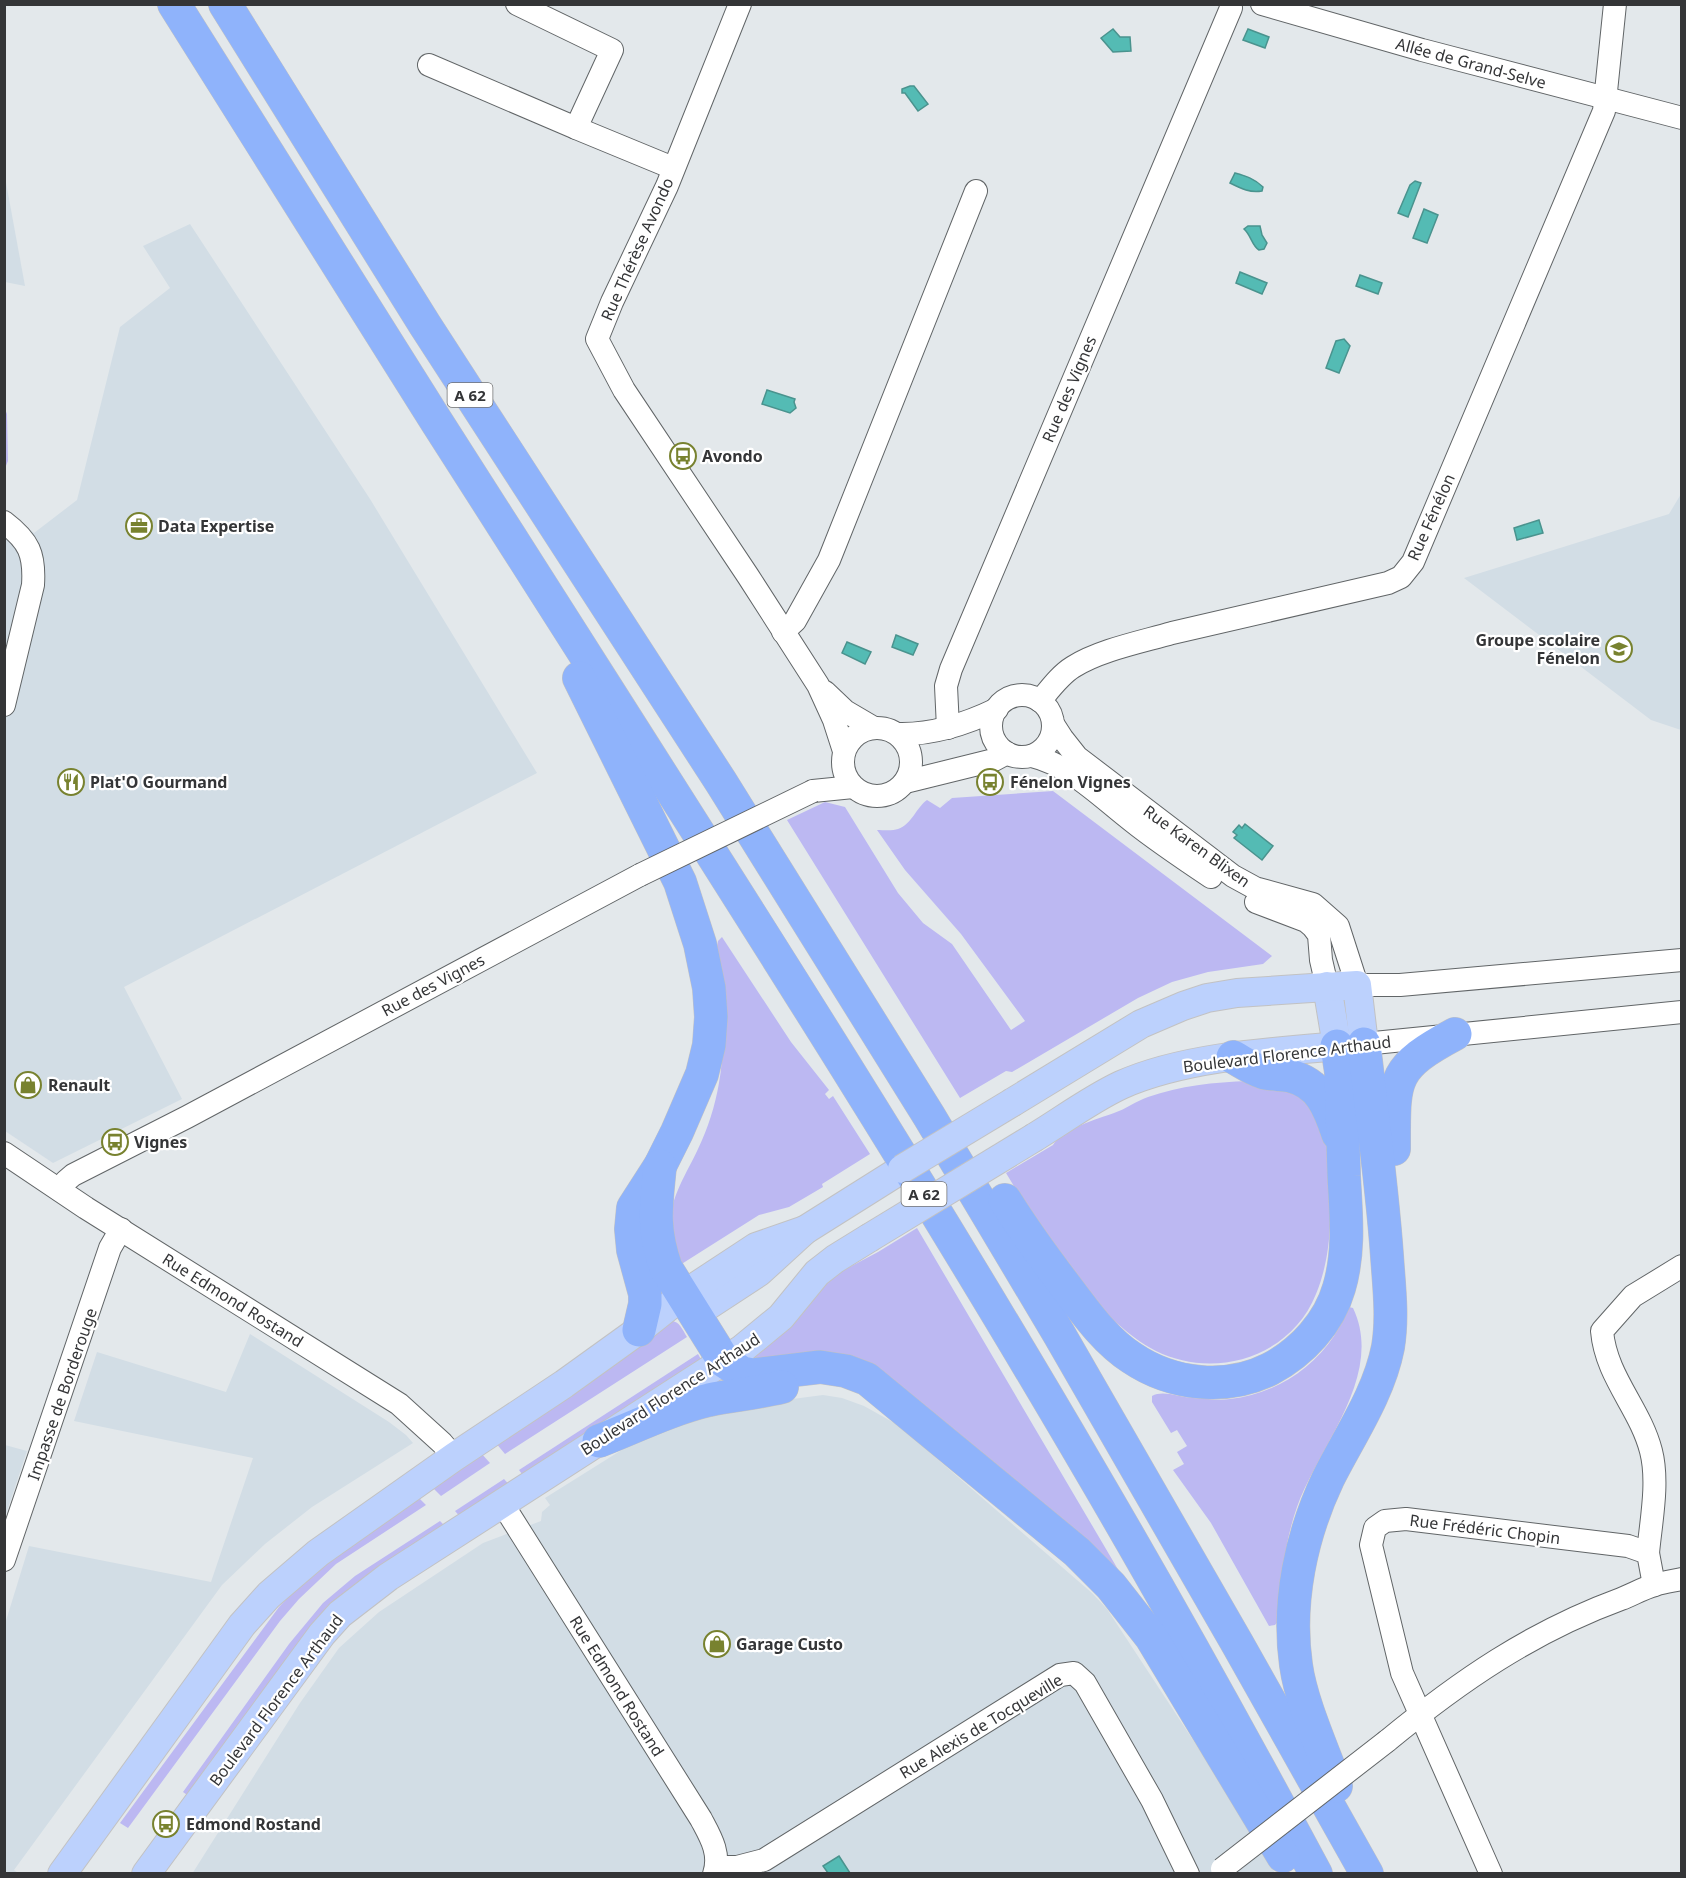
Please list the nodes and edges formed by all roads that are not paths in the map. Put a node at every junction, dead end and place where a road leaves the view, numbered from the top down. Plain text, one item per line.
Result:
1 (174, 4) edge
2 (225, 4) edge
3 (517, 4) edge
4 (740, 4) edge
5 (1262, 4) edge
6 (1615, 4) edge
7 (1234, 6) edge
8 (429, 65) dead end
9 (1606, 97) junction
10 (1682, 118) edge
11 (576, 128) junction
12 (673, 168) junction
13 (976, 191) dead end
14 (4, 522) edge
15 (506, 531) junction
16 (783, 632) junction
17 (818, 685) junction
18 (1040, 700) junction
19 (4, 705) edge
20 (997, 709) junction
21 (1053, 724) junction
22 (874, 728) junction
23 (948, 728) junction
24 (898, 734) junction
25 (1007, 753) junction
26 (1032, 756) junction
27 (843, 757) junction
28 (721, 782) junction
29 (905, 782) junction
30 (853, 787) junction
31 (813, 790) junction
32 (1682, 960) edge
33 (1357, 985) junction
34 (1327, 986) junction
35 (1682, 1012) edge
36 (1455, 1034) junction
37 (1350, 1045) junction
38 (1233, 1057) junction
39 (1344, 1149) junction
40 (4, 1153) edge
41 (660, 1166) junction
42 (1382, 1184) junction
43 (60, 1190) junction
44 (121, 1229) junction
45 (1682, 1266) edge
46 (689, 1304) junction
47 (639, 1330) junction
48 (724, 1361) junction
49 (882, 1391) junction
50 (599, 1441) junction
51 (453, 1457) junction
52 (502, 1503) junction
53 (1648, 1553) junction
54 (4, 1560) edge
55 (1682, 1579) edge
56 (1654, 1585) junction
57 (1420, 1714) junction
58 (715, 1870) edge
59 (1219, 1871) edge
60 (1366, 1872) edge
61 (62, 1874) edge
62 (146, 1874) edge
63 (1188, 1874) edge
64 (1293, 1874) edge
65 (1316, 1874) edge
66 (1491, 1874) edge

1 - 15 highway, A 62
2 - 28 highway, A 62
3 - 11 street
4 - 12 street, Rue Thérèse Avondo
5 - 9 street, Allée de Grand-Selve
6 - 9 street, Rue Fénélon
7 - 23 street, Rue des Vignes
8 - 11 street
9 - 10 street, Allée de Grand-Selve
9 - 18 street, Rue Fénélon
11 - 12 street
12 - 16 street, Rue Thérèse Avondo
13 - 16 street
14 - 19 street
15 - 41 highway
15 - 65 highway, A 62
16 - 17 street
17 - 22 street
17 - 27 street
18 - 20 street
18 - 21 street
20 - 23 street
20 - 25 street
21 - 26 street
21 - 33 street, Rue Karen Blixen
22 - 24 street
22 - 27 street
23 - 24 street
24 - 29 street
25 - 26 street
25 - 29 street
26 - 34 street, Rue Karen Blixen
27 - 30 street
27 - 31 street, Rue des Vignes
28 - 39 highway
28 - 60 highway, A 62
29 - 30 street
30 - 31 street, Rue des Vignes
31 - 43 street, Rue des Vignes, bridge
32 - 33 street
33 - 34 main road
33 - 37 main road
34 - 37 main road
34 - 46 main road, bridge
35 - 36 street, Boulevard Florence Arthaud
36 - 37 street, Boulevard Florence Arthaud
36 - 42 highway
37 - 38 main road, Boulevard Florence Arthaud
37 - 39 highway
37 - 42 highway
38 - 39 highway
38 - 48 main road, Boulevard Florence Arthaud, bridge
40 - 43 street, Rue Edmond Rostand
41 - 46 highway
41 - 47 highway
42 - 60 highway
43 - 44 street, Rue Edmond Rostand
44 - 51 street, Rue Edmond Rostand
44 - 54 street, Impasse de Borderouge
45 - 53 street
46 - 47 main road
46 - 48 highway
47 - 51 main road
48 - 49 highway
48 - 50 main road, Boulevard Florence Arthaud
49 - 50 highway
49 - 64 highway
50 - 52 main road, Boulevard Florence Arthaud
51 - 61 main road
52 - 58 street, Rue Edmond Rostand
52 - 62 main road, Boulevard Florence Arthaud
53 - 56 street
53 - 57 street, Rue Frédéric Chopin
55 - 56 street
56 - 57 street
57 - 59 street, bridge
57 - 66 street
58 - 63 street, Rue Alexis de Tocqueville

